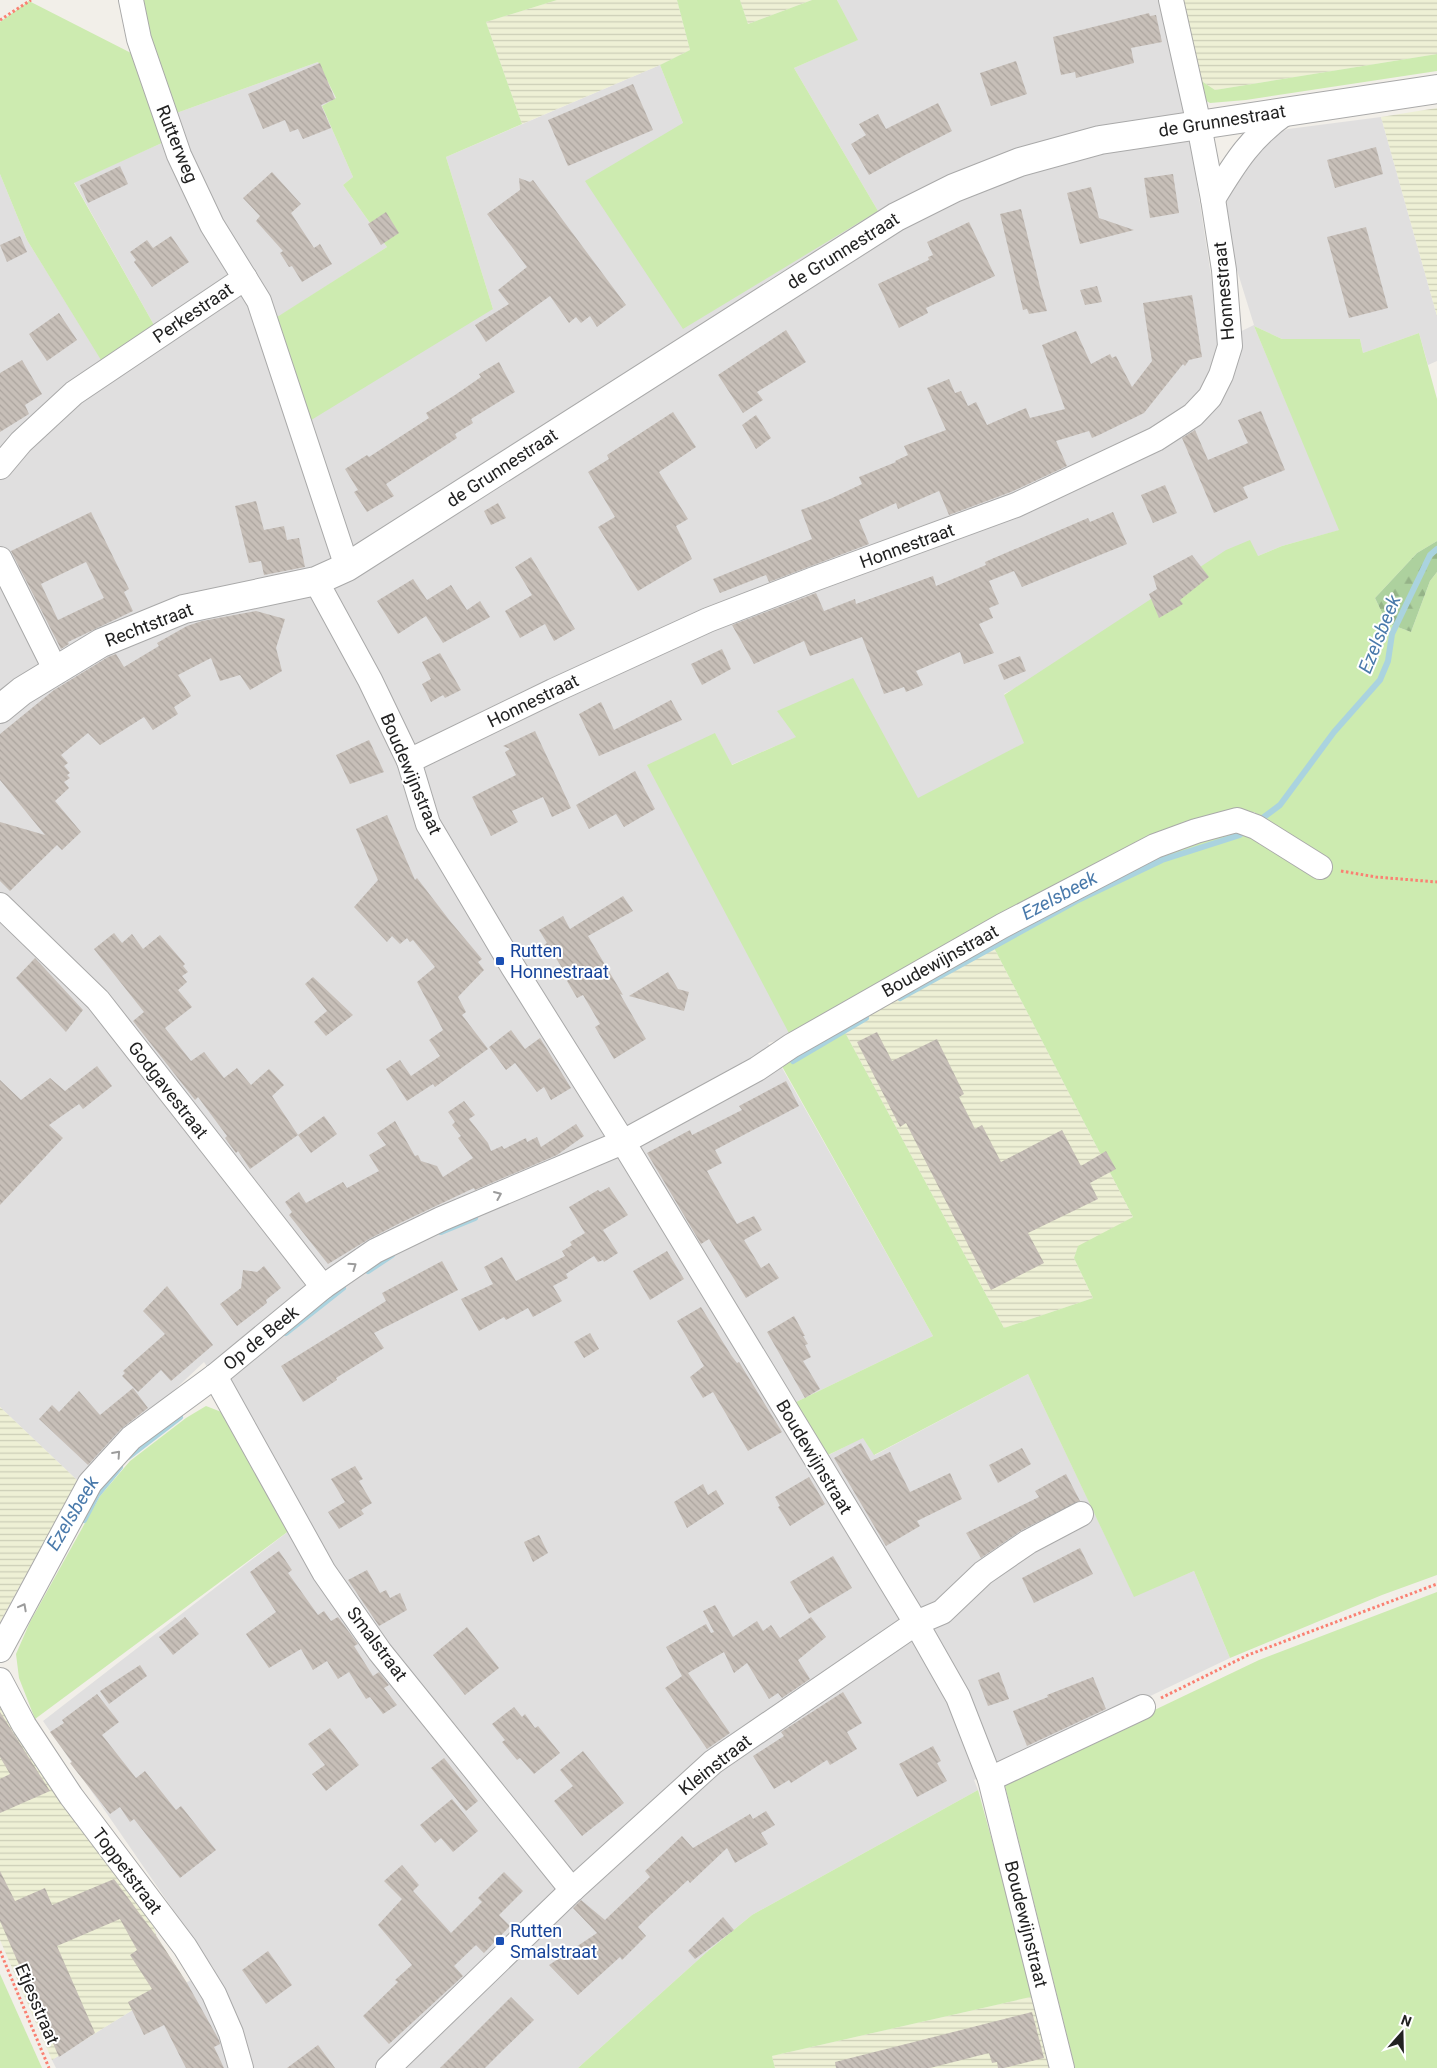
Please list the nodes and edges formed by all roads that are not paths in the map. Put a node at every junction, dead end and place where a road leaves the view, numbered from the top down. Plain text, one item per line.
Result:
1 (131, 0) edge
2 (1171, 0) edge
3 (1437, 89) edge
4 (1288, 111) junction
5 (1199, 125) junction
6 (1213, 199) junction
7 (245, 278) junction
8 (0, 467) edge
9 (0, 559) edge
10 (346, 567) junction
11 (316, 581) junction
12 (55, 669) junction
13 (0, 709) edge
14 (409, 761) junction
15 (1320, 867) road end
16 (0, 905) edge
17 (623, 1142) junction
18 (323, 1287) junction
19 (215, 1376) junction
20 (1081, 1514) dead end
21 (916, 1624) junction
22 (0, 1650) edge
23 (0, 1680) edge
24 (1144, 1706) road end
25 (990, 1780) junction
26 (572, 1890) junction
27 (241, 2068) edge
28 (388, 2068) edge
29 (1062, 2068) edge

1 - 7 street, Rutterweg
2 - 5 street, Honnestraat
3 - 4 street, de Grunnestraat
4 - 5 street, de Grunnestraat
4 - 6 street
5 - 6 street, Honnestraat
5 - 10 street, de Grunnestraat
6 - 14 street, Honnestraat
7 - 8 street, Perkestraat
7 - 10 street, Perkestraat
9 - 12 street
10 - 11 street, de Grunnestraat
11 - 12 street, Rechtstraat
11 - 14 street, Boudewijnstraat
12 - 13 street, Rechtstraat
14 - 17 street, Boudewijnstraat
15 - 17 street, Boudewijnstraat
16 - 18 street, Godgavestraat
18 -> 17 street, Op de Beek
17 - 21 street, Boudewijnstraat
18 - 19 street, Op de Beek
22 -> 19 street, Op de Beek
19 - 26 street, Smalstraat
20 - 21 street, Kleinstraat
21 - 25 street, Boudewijnstraat
21 - 26 street, Kleinstraat
23 - 27 street, Toppetstraat
24 - 25 street
25 - 29 street, Boudewijnstraat
26 - 28 street, Kleinstraat

